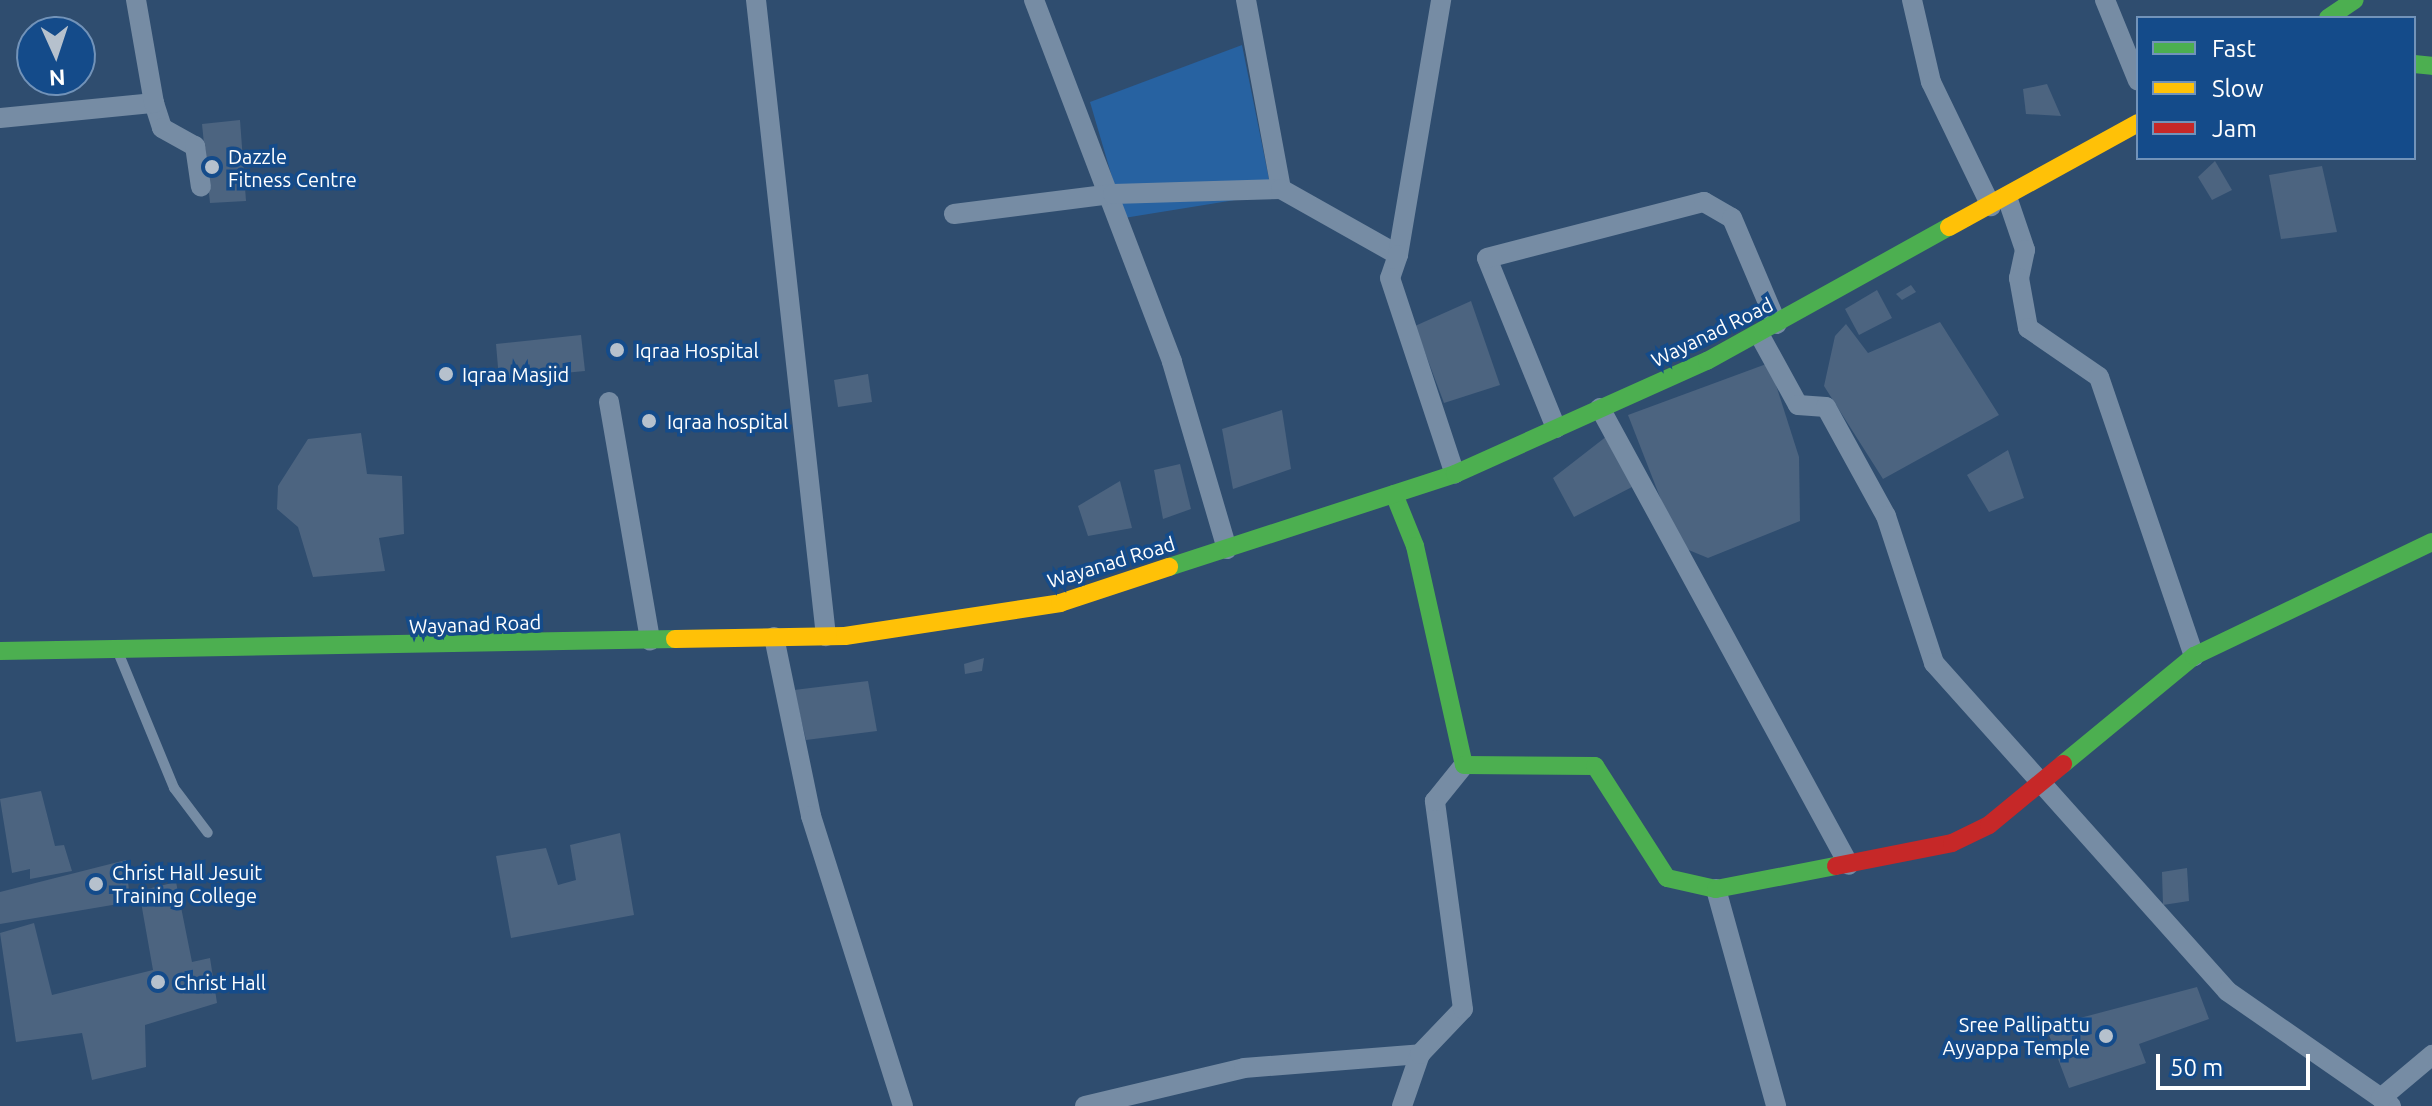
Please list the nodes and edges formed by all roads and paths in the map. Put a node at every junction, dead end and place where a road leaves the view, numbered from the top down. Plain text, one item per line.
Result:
1 (136, 0) edge
2 (756, 0) edge
3 (1034, 0) edge
4 (1246, 0) edge
5 (1441, 0) edge
6 (1912, 0) edge
7 (2105, 0) edge
8 (2355, 0) edge
9 (2331, 16) edge
10 (2136, 76) edge
11 (154, 103) junction
12 (0, 118) edge
13 (2136, 124) edge
14 (201, 187) dead end
15 (1281, 189) junction
16 (1113, 194) junction
17 (1999, 202) junction
18 (954, 214) dead end
19 (1398, 255) junction
20 (1768, 329) junction
21 (609, 402) dead end
22 (1600, 408) junction
23 (1556, 428) junction
24 (1455, 474) junction
25 (1394, 494) junction
26 (2432, 542) edge
27 (1227, 549) junction
28 (479, 621) dead end
29 (826, 636) junction
30 (774, 637) junction
31 (650, 640) junction
32 (476, 645) junction
33 (115, 647) junction
34 (0, 651) edge
35 (2194, 656) junction
36 (1464, 765) junction
37 (2041, 780) junction
38 (208, 833) dead end
39 (1849, 865) junction
40 (1716, 889) junction
41 (1420, 1054) junction
42 (2432, 1055) edge
43 (2386, 1102) edge
44 (903, 1106) edge
45 (1085, 1106) edge
46 (1402, 1106) edge
47 (1776, 1106) edge

1 - 11 street
2 - 29 street
3 - 16 street
4 - 15 street
5 - 19 street
6 - 17 street
7 - 10 street
8 - 9 main road
11 - 12 street
11 - 14 street
13 - 17 main road, Wayanad Road
15 - 16 street
15 - 19 street
16 - 18 street
16 - 27 street
17 - 20 main road, Wayanad Road
17 - 35 street
19 - 24 street
20 - 22 main road, Wayanad Road
20 - 23 street
20 - 37 street
21 - 31 street
22 - 23 main road, Wayanad Road
22 - 39 street
23 - 24 main road, Wayanad Road
24 - 25 main road, Wayanad Road
25 - 27 main road, Wayanad Road
25 - 36 main road
26 - 35 main road
27 - 29 main road, Wayanad Road
28 - 32 street
29 - 30 main road, Wayanad Road
30 - 31 main road, Wayanad Road
30 - 44 street
31 - 32 main road, Wayanad Road
32 - 33 main road, Wayanad Road
33 - 34 main road, Wayanad Road
33 - 38 lane
35 - 37 main road
36 - 40 main road
36 - 41 street
37 - 39 main road
37 - 43 street
39 - 40 main road
40 - 47 street
41 - 45 street
41 - 46 street
42 - 43 street

